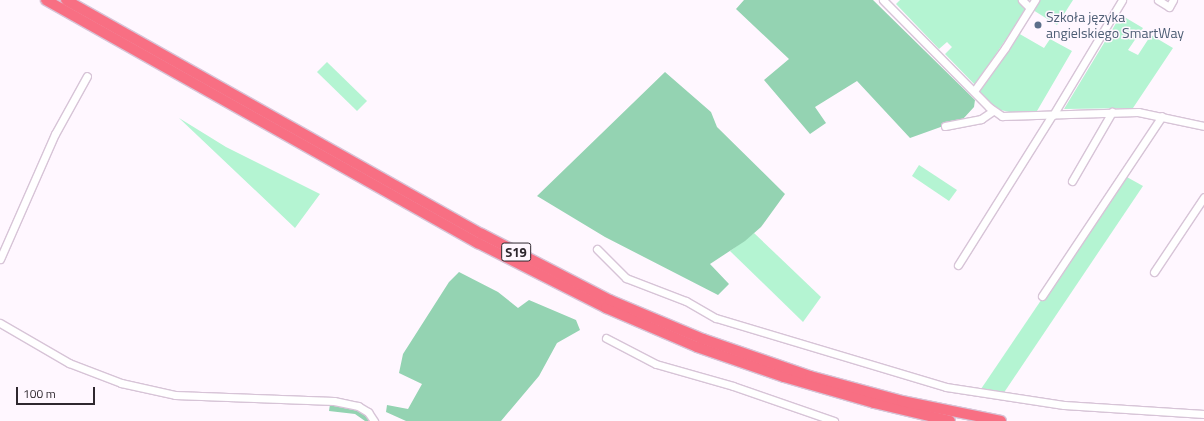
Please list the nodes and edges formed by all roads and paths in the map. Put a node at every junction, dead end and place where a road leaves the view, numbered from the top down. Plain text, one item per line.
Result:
1 (46, 0) edge
2 (66, 0) edge
3 (883, 0) edge
4 (1022, 0) edge
5 (1035, 0) edge
6 (1122, 0) edge
7 (1158, 0) edge
8 (1173, 0) edge
9 (1030, 8) junction
10 (87, 76) dead end
11 (974, 91) junction
12 (993, 111) junction
13 (1112, 112) junction
14 (1052, 115) junction
15 (1162, 116) junction
16 (945, 126) dead end
17 (1204, 126) edge
18 (1072, 181) dead end
19 (1204, 197) edge
20 (597, 249) dead end
21 (0, 259) edge
22 (958, 265) dead end
23 (1154, 272) dead end
24 (1042, 296) dead end
25 (0, 323) edge
26 (606, 338) dead end
27 (1204, 414) edge
28 (374, 421) edge
29 (834, 421) edge
30 (950, 421) edge
31 (1001, 421) edge

1 - 30 highway, S19
2 - 31 highway, S19
3 - 11 street
4 - 9 street
5 - 9 street
6 - 14 street
7 - 8 street
9 - 11 street
10 - 21 street
11 - 12 street
12 - 14 street
12 - 16 street
13 - 14 street
13 - 15 street
13 - 18 street
14 - 22 street
15 - 17 street
15 - 24 street
19 - 23 street
20 - 27 street
25 - 28 street
26 - 29 street

